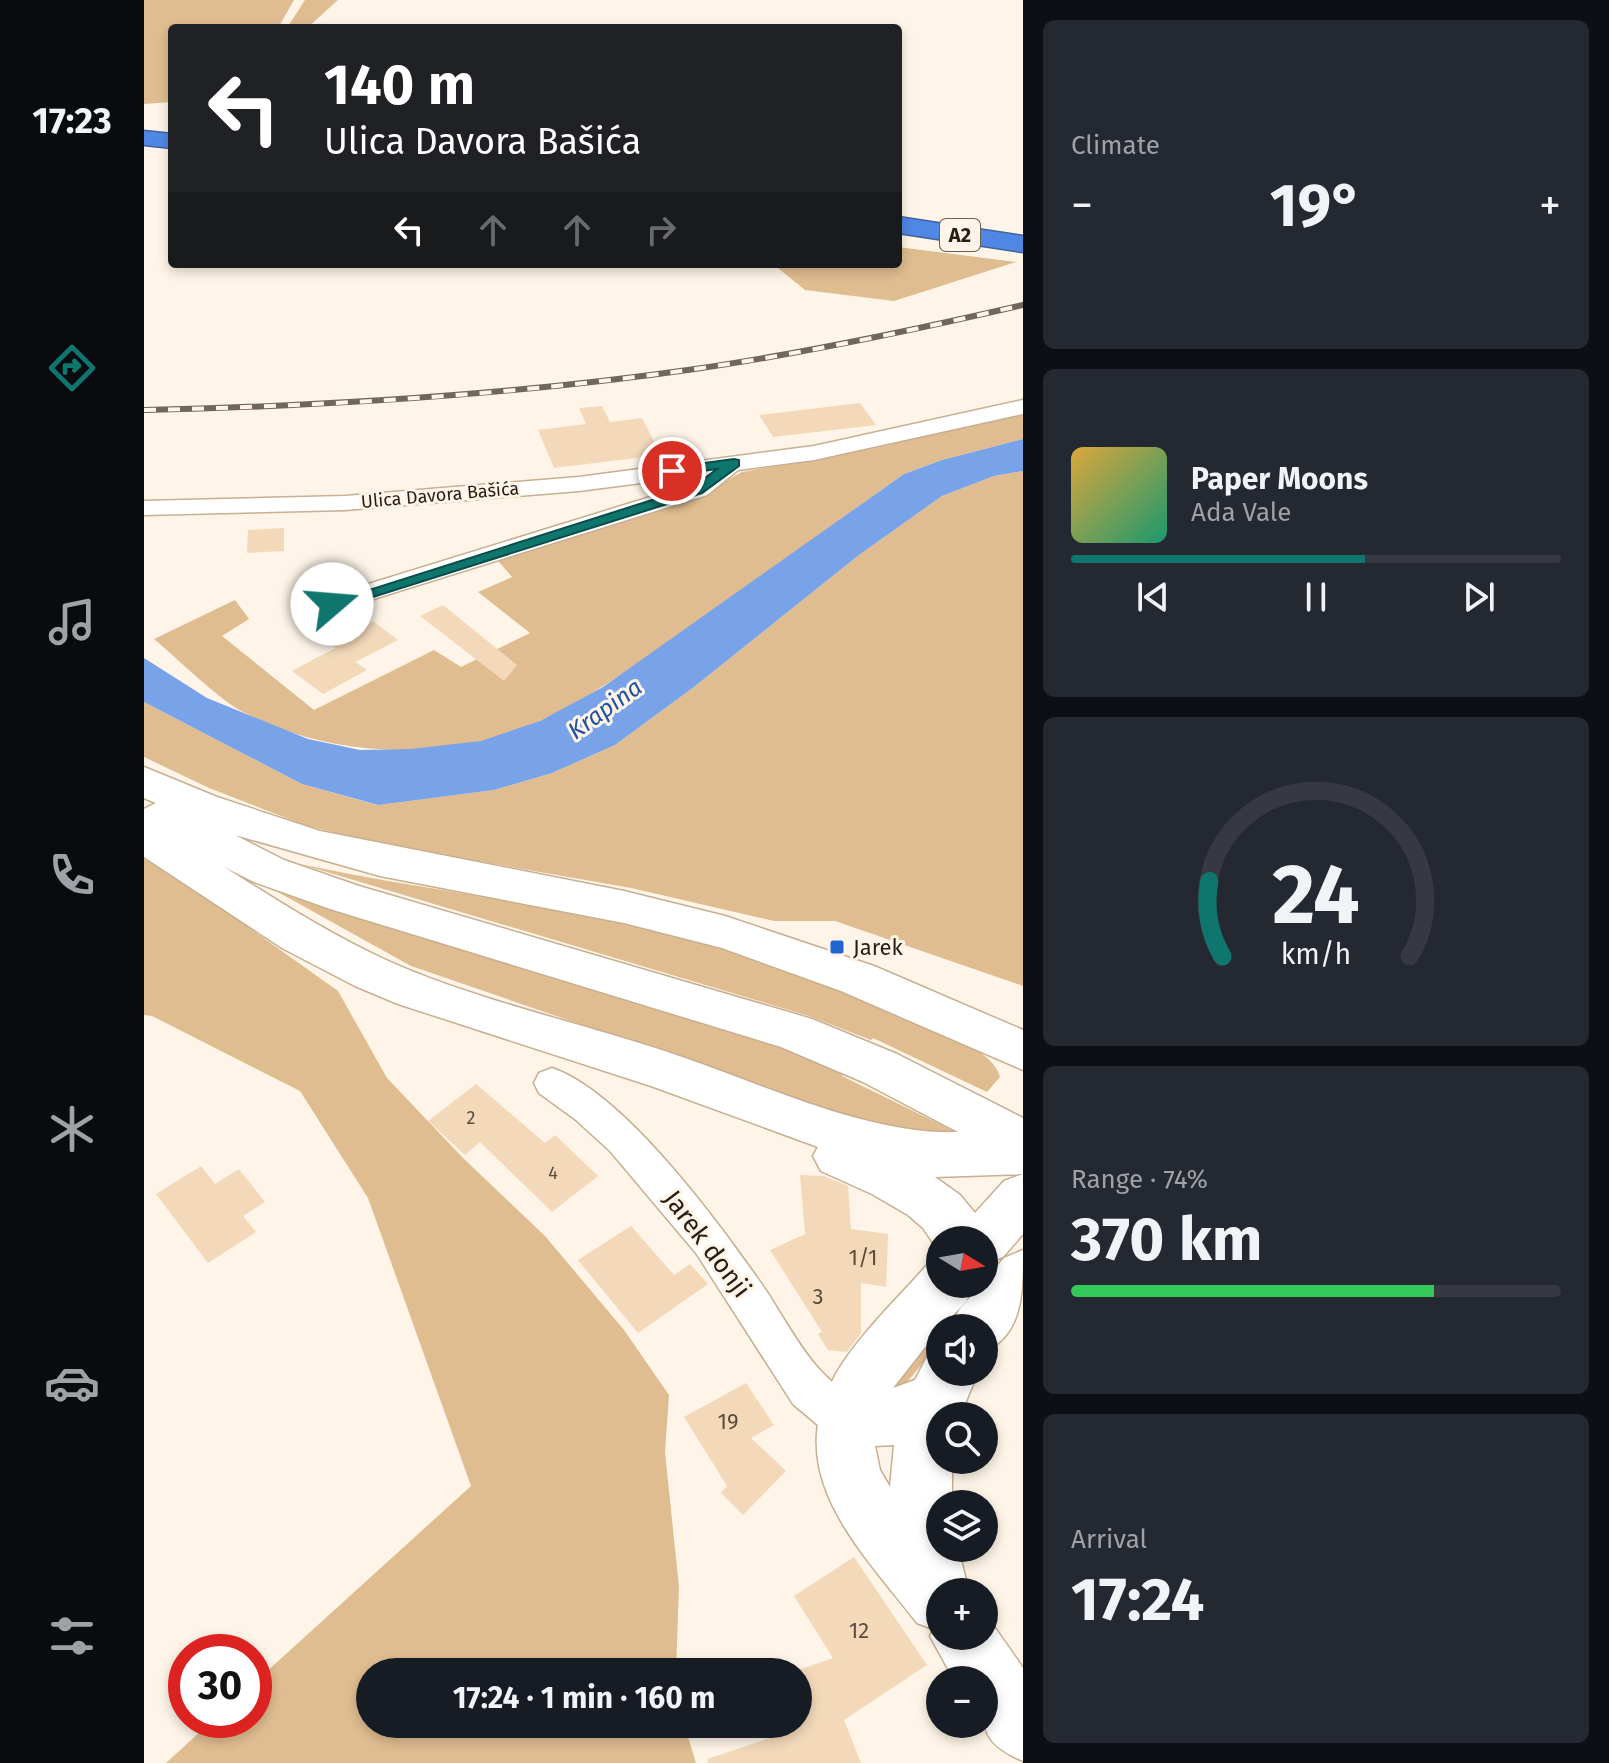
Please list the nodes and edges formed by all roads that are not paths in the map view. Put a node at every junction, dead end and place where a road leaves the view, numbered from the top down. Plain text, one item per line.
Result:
1 (144, 127) edge
2 (168, 130) edge
3 (144, 138) edge
4 (168, 141) edge
5 (902, 213) edge
6 (902, 226) edge
7 (1023, 229) edge
8 (1023, 244) edge
9 (1023, 407) edge
10 (734, 463) junction
11 (144, 508) edge
12 (332, 604) dead end
13 (144, 781) edge
14 (144, 805) edge
15 (144, 836) edge
16 (1003, 1043) edge
17 (1023, 1073) edge
18 (552, 1083) dead end
19 (742, 1098) junction
20 (1023, 1142) edge
21 (1023, 1152) edge
22 (1023, 1197) edge
23 (1023, 1223) edge
24 (953, 1226) edge
25 (997, 1226) edge
26 (998, 1235) edge
27 (934, 1298) edge
28 (942, 1386) edge
29 (847, 1415) junction
30 (936, 1578) edge
31 (926, 1585) edge
32 (973, 1650) edge
33 (1023, 1727) edge

1 - 2 highway
3 - 4 highway
5 - 7 highway, A2
6 - 8 highway, A2
9 - 10 street, Ulica Davora Bašića
10 - 11 street, Ulica Davora Bašića
10 - 12 street, Ulica Davora Bašića
13 - 16 main road
14 - 20 main road
15 - 19 main road
16 - 17 main road
18 - 29 street, Jarek donji
19 - 21 main road
19 - 24 main road
22 - 25 main road
23 - 26 main road
27 - 29 main road
28 - 29 main road
28 - 30 main road
29 - 31 main road
32 - 33 main road

